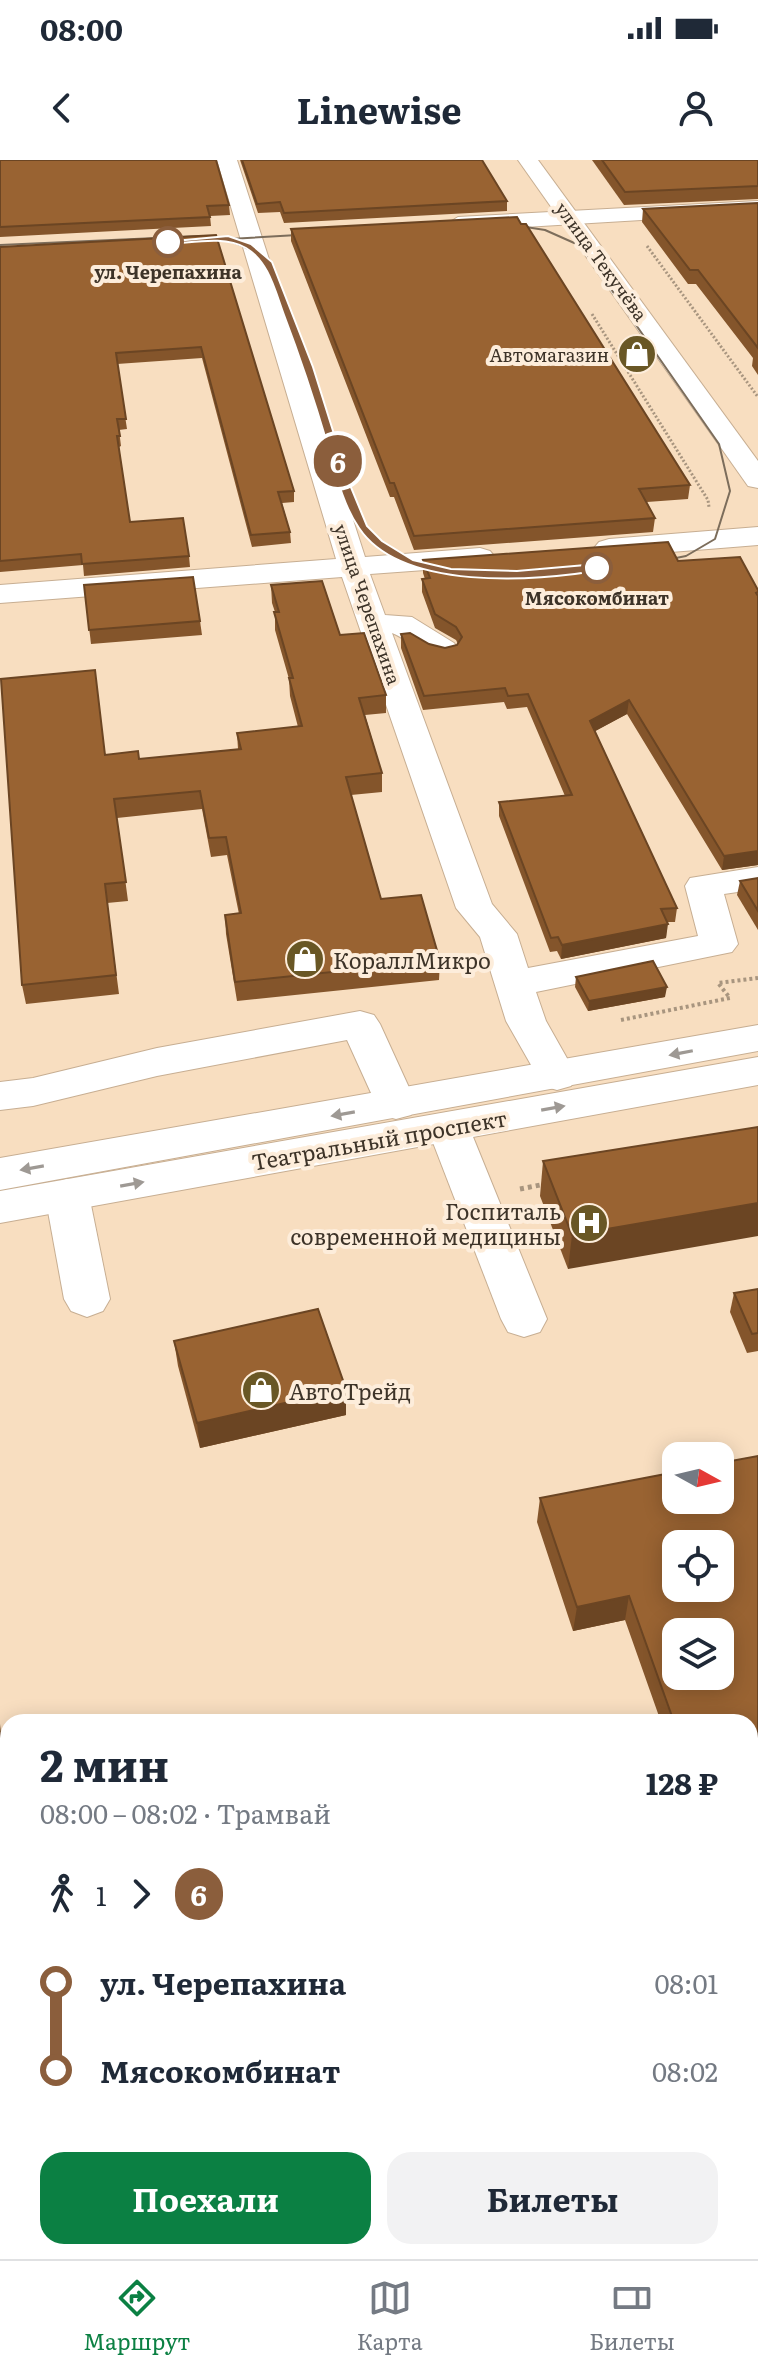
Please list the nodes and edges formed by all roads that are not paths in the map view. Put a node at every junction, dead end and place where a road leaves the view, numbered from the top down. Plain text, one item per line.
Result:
1 (227, 160) edge
2 (528, 160) edge
3 (758, 207) edge
4 (572, 218) junction
5 (431, 225) edge
6 (260, 235) junction
7 (225, 237) dead end
8 (758, 480) edge
9 (758, 536) edge
10 (584, 550) edge
11 (505, 555) edge
12 (353, 567) junction
13 (0, 594) edge
14 (374, 624) junction
15 (443, 650) edge
16 (758, 878) edge
17 (512, 984) junction
18 (758, 1038) edge
19 (758, 1071) edge
20 (557, 1076) junction
21 (0, 1096) edge
22 (396, 1105) junction
23 (448, 1127) junction
24 (0, 1174) edge
25 (67, 1195) junction
26 (0, 1207) edge
27 (87, 1299) dead end
28 (524, 1319) dead end

1 - 6 street, улица Черепахина
2 - 4 street, улица Текучёва
3 - 4 street
4 - 5 street
4 - 8 street, улица Текучёва
6 - 7 street
6 - 12 street, улица Черепахина
9 - 10 street
11 - 12 street
12 - 13 street
12 - 14 street, улица Черепахина
14 - 15 street
14 - 17 street, улица Черепахина
16 - 17 street
17 - 20 street, улица Черепахина
18 -> 20 street, Театральный проспект
23 -> 19 street, Театральный проспект
20 - 22 street, Театральный проспект
21 - 22 street
22 -> 24 street, Театральный проспект
25 -> 23 street, Театральный проспект
23 - 28 street
25 - 26 street, Театральный проспект
25 - 27 street

